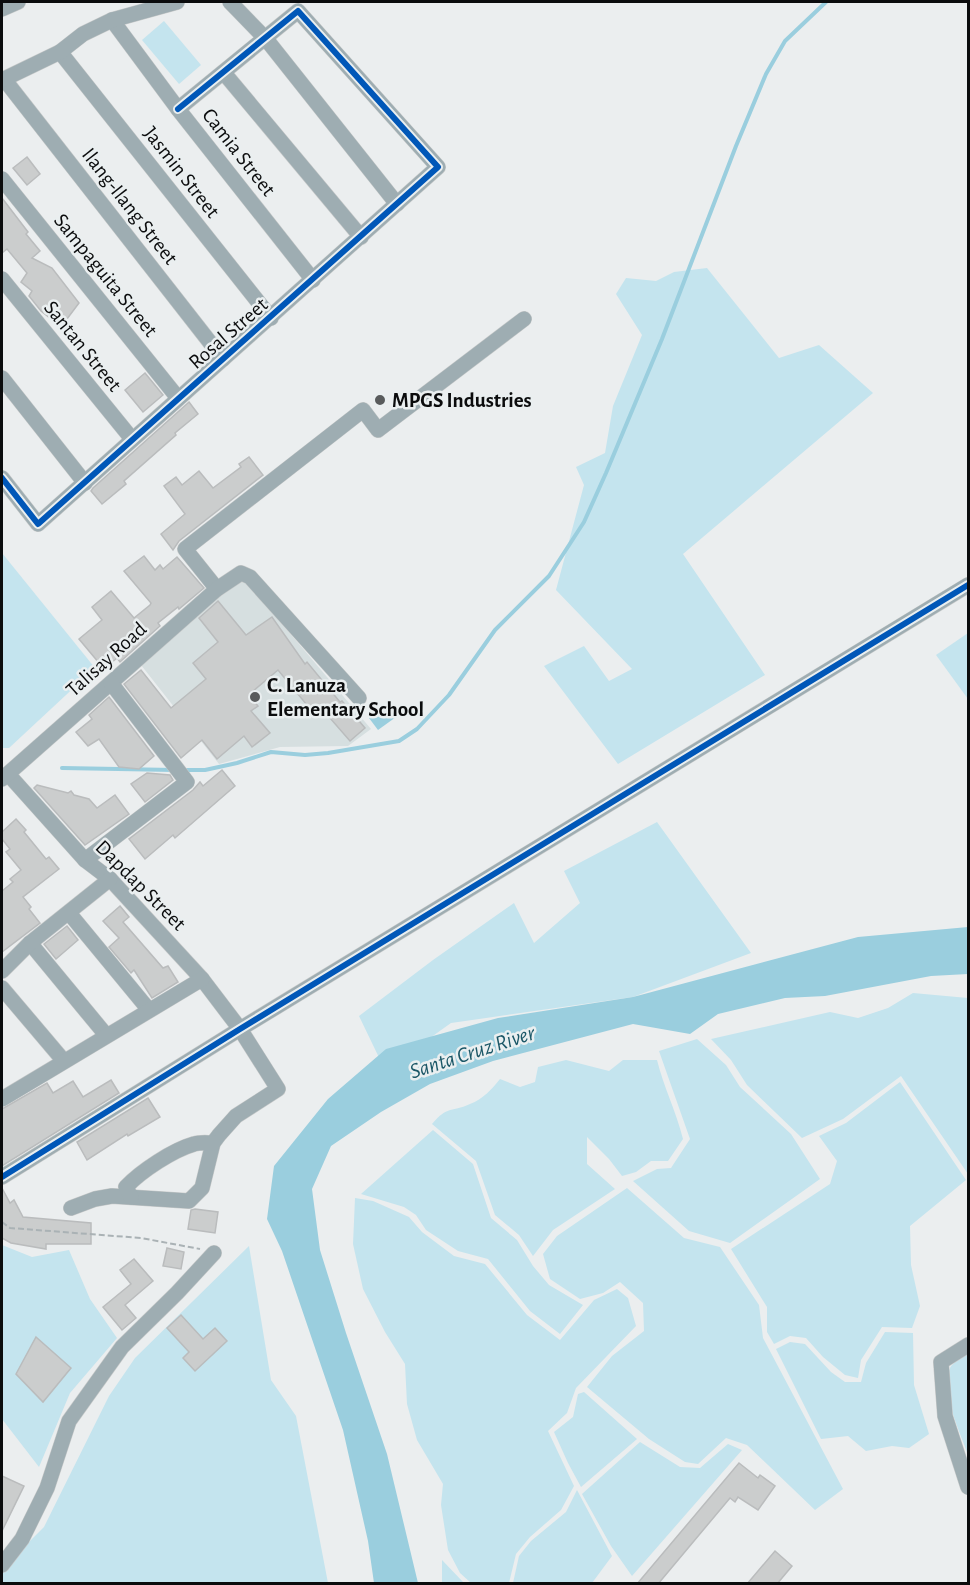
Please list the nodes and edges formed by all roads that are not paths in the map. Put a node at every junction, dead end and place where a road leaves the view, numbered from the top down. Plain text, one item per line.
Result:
1 (18, 2) edge
2 (177, 2) edge
3 (230, 2) edge
4 (2, 9) edge
5 (112, 20) junction
6 (266, 39) junction
7 (60, 52) junction
8 (224, 73) junction
9 (3, 79) edge
10 (178, 109) junction
11 (2, 178) edge
12 (397, 204) junction
13 (361, 237) junction
14 (2, 279) edge
15 (313, 280) junction
16 (271, 318) junction
17 (524, 320) dead end
18 (223, 359) junction
19 (2, 378) edge
20 (178, 398) junction
21 (132, 439) junction
22 (2, 478) edge
23 (85, 483) junction
24 (969, 585) edge
25 (217, 589) junction
26 (111, 683) junction
27 (359, 698) dead end
28 (5, 777) edge
29 (85, 860) junction
30 (110, 879) junction
31 (69, 913) junction
32 (30, 943) junction
33 (2, 970) edge
34 (202, 979) junction
35 (2, 988) edge
36 (149, 1010) junction
37 (240, 1029) junction
38 (106, 1035) junction
39 (63, 1060) junction
40 (2, 1099) edge
41 (213, 1143) junction
42 (2, 1177) edge
43 (131, 1197) junction
44 (71, 1208) dead end
45 (214, 1253) road end
46 (969, 1345) edge
47 (969, 1487) edge
48 (2, 1564) edge

1 - 4 street
2 - 5 street
3 - 6 street
5 - 7 street
5 - 10 street, Camia Street
6 - 8 street
6 - 12 street
6 - 12 street, Rosal Street
7 - 9 street
7 - 16 street, Jasmin Street
8 - 10 street
8 - 13 street
9 - 18 street, Ilang-Ilang Street
10 - 15 street, Camia Street
11 - 20 street, Sampaguita Street
12 - 13 street, Rosal Street
13 - 15 street, Rosal Street
14 - 21 street, Santan Street
15 - 16 street, Rosal Street
16 - 18 street, Rosal Street
17 - 25 street
18 - 20 street, Rosal Street
19 - 23 street
20 - 21 street, Rosal Street
21 - 23 street, Rosal Street
22 - 23 street, Rosal Street
24 - 37 street
25 - 26 street, Talisay Road
25 - 27 street, Talisay Road
26 - 28 street, Talisay Road
26 - 29 street
28 - 29 street, Dapdap Street
29 - 30 street, Dapdap Street
30 - 31 street
30 - 34 street, Dapdap Street
31 - 32 street
31 - 36 street
32 - 33 street
32 - 38 street
34 - 36 street
34 - 37 street, Dapdap Street
35 - 39 street
36 - 38 street
37 - 41 street, Dapdap Street
37 - 42 street
38 - 39 street
39 - 40 street
41 - 43 street
41 - 43 street
43 - 44 street
45 - 48 street
46 - 47 street

